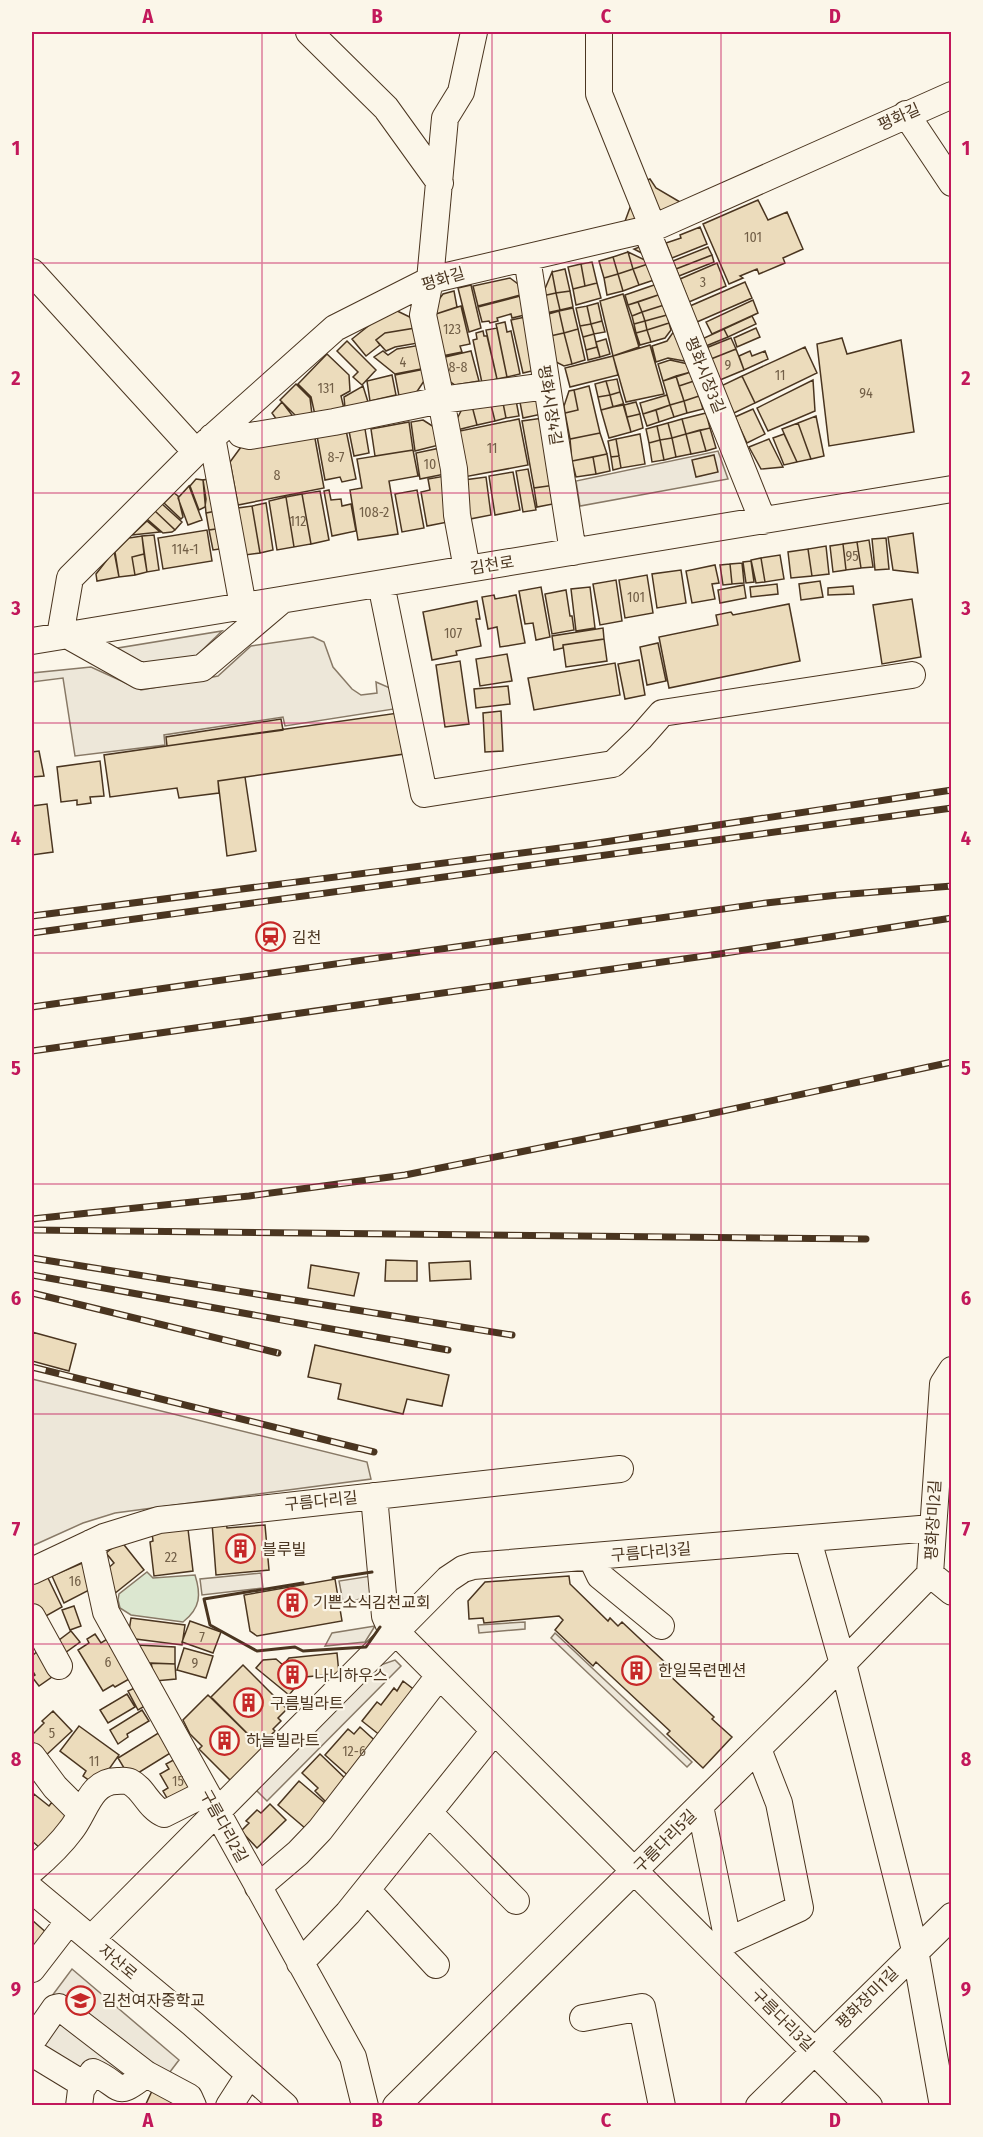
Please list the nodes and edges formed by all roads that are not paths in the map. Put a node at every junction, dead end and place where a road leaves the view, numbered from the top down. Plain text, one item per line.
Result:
1 (309, 32) edge
2 (474, 32) edge
3 (599, 32) edge
4 (951, 95) edge
5 (906, 114) junction
6 (440, 183) junction
7 (951, 183) edge
8 (649, 229) junction
9 (526, 258) junction
10 (33, 277) edge
11 (430, 280) junction
12 (547, 386) junction
13 (441, 400) junction
14 (232, 420) junction
15 (204, 445) junction
16 (951, 489) edge
17 (763, 521) junction
18 (573, 552) junction
19 (467, 569) junction
20 (381, 584) junction
21 (282, 600) junction
22 (243, 606) junction
23 (63, 636) junction
24 (32, 641) edge
25 (912, 675) dead end
26 (951, 1370) edge
27 (620, 1468) dead end
28 (374, 1496) junction
29 (932, 1528) junction
30 (808, 1540) junction
31 (91, 1543) junction
32 (591, 1557) junction
33 (32, 1571) edge
34 (930, 1574) junction
35 (951, 1592) edge
36 (32, 1617) edge
37 (662, 1626) dead end
38 (396, 1633) junction
39 (843, 1664) junction
40 (59, 1666) dead end
41 (439, 1676) junction
42 (494, 1731) junction
43 (758, 1749) junction
44 (32, 1756) edge
45 (211, 1803) junction
46 (700, 1806) junction
47 (429, 1813) junction
48 (81, 1814) junction
49 (32, 1870) edge
50 (635, 1871) junction
51 (258, 1887) junction
52 (32, 1890) edge
53 (367, 1890) junction
54 (516, 1901) dead end
55 (951, 1916) edge
56 (69, 1921) junction
57 (91, 1939) junction
58 (720, 1944) junction
59 (915, 1950) junction
60 (300, 1963) junction
61 (436, 1965) dead end
62 (32, 1969) edge
63 (583, 2018) dead end
64 (32, 2041) edge
65 (814, 2051) junction
66 (32, 2053) edge
67 (147, 2074) junction
68 (249, 2075) junction
69 (81, 2095) edge
70 (193, 2106) edge
71 (229, 2106) edge
72 (285, 2106) edge
73 (365, 2106) edge
74 (396, 2106) edge
75 (662, 2106) edge
76 (759, 2106) edge
77 (869, 2106) edge
78 (943, 2106) edge

1 - 6 street
2 - 6 street
3 - 8 street, 평화시장3길
4 - 5 street, 평화길
5 - 7 street
5 - 8 street, 평화길
6 - 11 street
8 - 9 street, 평화길
8 - 17 street, 평화시장3길
9 - 11 street, 평화길
9 - 12 street, 평화시장4길
10 - 15 street
11 - 13 street
11 - 14 street, 평화길
12 - 13 street
12 - 18 street, 평화시장4길
13 - 14 street
13 - 19 street
14 - 15 street, 평화길
15 - 22 street
15 - 23 street, 평화길
16 - 17 street, 김천로
17 - 18 street, 김천로
18 - 19 street, 김천로
19 - 20 street, 김천로
20 - 21 street, 김천로
20 - 25 street
21 - 22 street, 김천로
21 - 23 street
22 - 23 street, 김천로
23 - 24 street, 김천로
26 - 29 street, 평화장미2길
27 - 28 street, 구름다리길
28 - 31 street, 구름다리길
28 - 38 street, 구름다리3길
29 - 30 street, 구름다리3길
29 - 34 street, 평화장미2길
30 - 32 street, 구름다리3길
30 - 39 street
31 - 33 street, 구름다리길
31 - 45 street, 구름다리2길
32 - 37 street
32 - 38 street, 구름다리3길
34 - 35 street, 평화장미2길
34 - 39 street, 구름다리5길
36 - 40 street
38 - 41 street, 구름다리3길
38 - 45 street, 구름다리3길
39 - 43 street, 구름다리5길
39 - 59 street
41 - 42 street, 구름다리3길
41 - 51 street
42 - 47 street
42 - 50 street, 구름다리3길
43 - 46 street, 구름다리5길
43 - 58 street
44 - 48 street
45 - 48 street
45 - 51 street, 구름다리2길
45 - 57 street
46 - 50 street, 구름다리5길
46 - 58 street
47 - 53 street
47 - 54 street
48 - 49 street
50 - 58 street, 구름다리3길
50 - 74 street, 구름다리5길
51 - 60 street, 구름다리2길
52 - 56 street, 자산로
53 - 60 street
53 - 61 street
55 - 59 street, 평화장미1길
56 - 57 street, 자산로
56 - 62 street
57 - 68 street, 자산로
58 - 65 street, 구름다리3길
59 - 65 street, 평화장미1길
59 - 78 street
60 - 73 street, 구름다리2길
63 - 75 street
64 - 67 street
65 - 76 street, 평화장미1길
65 - 77 street, 구름다리3길
66 - 69 street
67 - 69 street
67 - 70 street
68 - 71 street
68 - 72 street, 자산로

